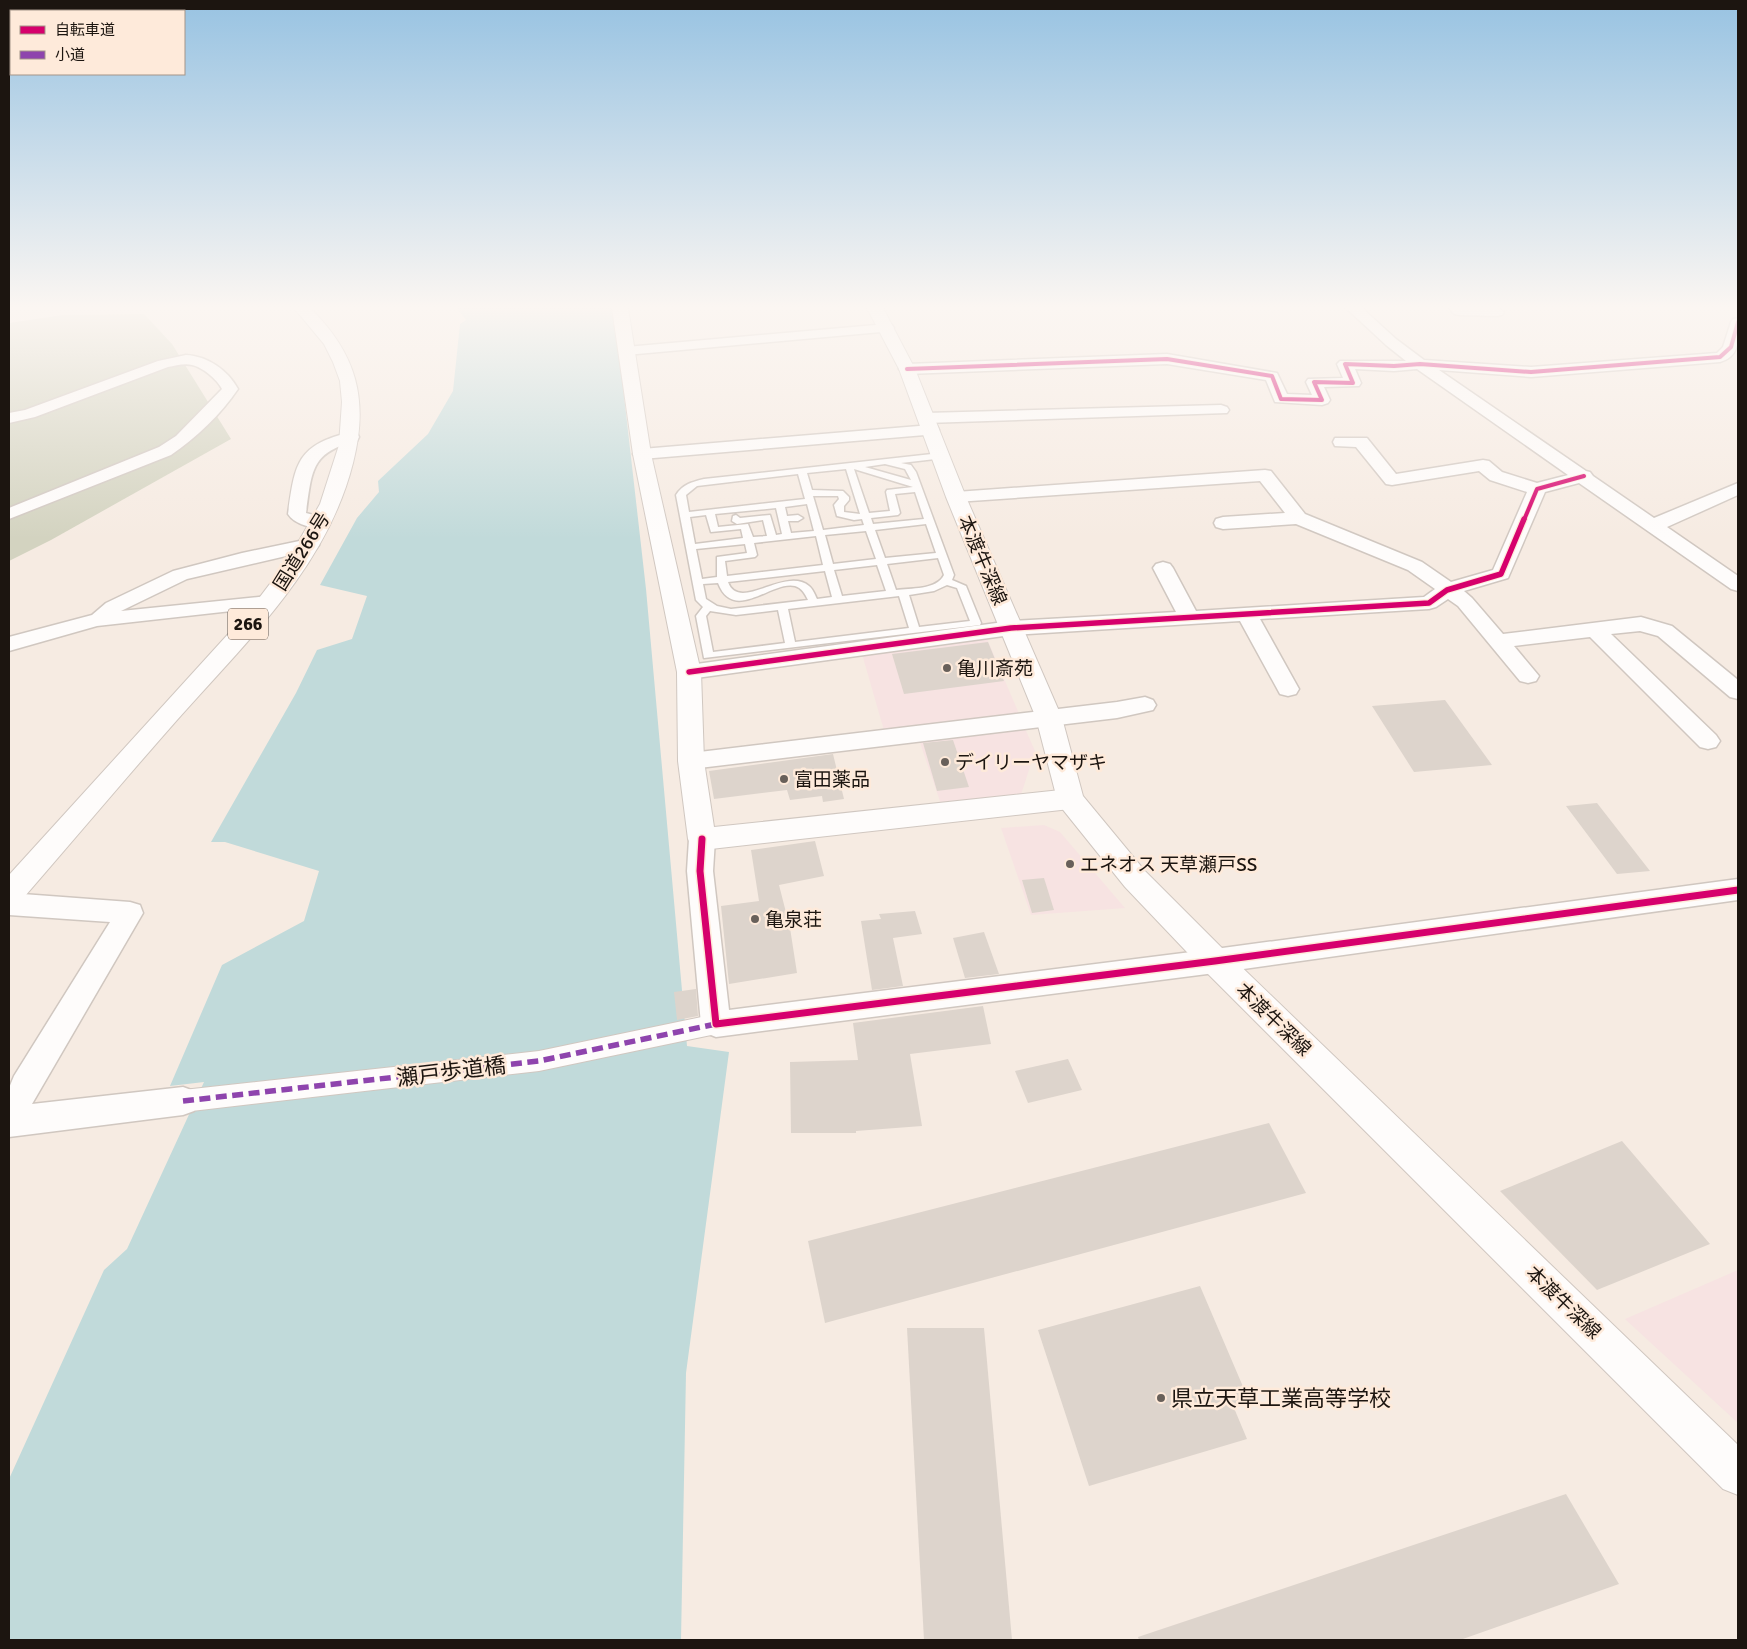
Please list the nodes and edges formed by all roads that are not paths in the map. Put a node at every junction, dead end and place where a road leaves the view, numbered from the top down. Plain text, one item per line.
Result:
1 (107, 385) edge
2 (228, 385) edge
3 (350, 385) edge
4 (631, 385) edge
5 (913, 385) edge
6 (1276, 385) edge
7 (1315, 385) edge
8 (1451, 385) edge
9 (1221, 410) dead end
10 (9, 418) edge
11 (933, 434) junction
12 (351, 437) junction
13 (1341, 442) dead end
14 (642, 454) junction
15 (886, 462) junction
16 (851, 465) junction
17 (802, 471) junction
18 (1584, 476) junction
19 (918, 487) junction
20 (1738, 488) edge
21 (1537, 489) junction
22 (809, 497) junction
23 (956, 497) junction
24 (780, 505) junction
25 (734, 510) junction
26 (710, 513) junction
27 (9, 514) edge
28 (685, 515) junction
29 (865, 516) junction
30 (798, 518) dead end
31 (1298, 518) junction
32 (784, 519) junction
33 (932, 522) junction
34 (321, 523) junction
35 (1223, 523) dead end
36 (1654, 526) junction
37 (869, 528) junction
38 (820, 534) junction
39 (787, 537) junction
40 (772, 539) junction
41 (748, 541) junction
42 (309, 545) junction
43 (691, 548) junction
44 (942, 555) junction
45 (881, 562) junction
46 (829, 567) junction
47 (1163, 568) dead end
48 (724, 579) junction
49 (946, 581) junction
50 (698, 582) junction
51 (1738, 586) edge
52 (1447, 590) junction
53 (898, 593) junction
54 (838, 600) junction
55 (268, 602) junction
56 (814, 603) junction
57 (782, 607) junction
58 (708, 608) junction
59 (1247, 614) junction
60 (1189, 617) junction
61 (96, 620) junction
62 (1011, 628) junction
63 (915, 630) junction
64 (1595, 630) junction
65 (1498, 641) junction
66 (9, 644) edge
67 (790, 646) junction
68 (688, 672) junction
69 (1528, 676) dead end
70 (1288, 689) dead end
71 (1738, 692) edge
72 (1145, 705) dead end
73 (1049, 718) junction
74 (1708, 741) dead end
75 (691, 761) junction
76 (1070, 799) junction
77 (702, 839) junction
78 (1738, 890) edge
79 (9, 895) edge
80 (9, 904) edge
81 (1215, 961) junction
82 (716, 1024) junction
83 (183, 1102) joint
84 (9, 1122) edge
85 (1738, 1474) edge

1 - 10 street
2 - 27 street
3 - 12 main road, 国道266号 / 266
4 - 14 main road
5 - 11 main road, 本渡牛深線
6 - 7 street
8 - 18 street
9 - 11 street
11 - 14 street
11 - 15 lane
11 - 23 main road, 本渡牛深線
12 - 34 main road, 国道266号 / 266
12 - 34 street
13 - 21 street
14 - 68 main road
15 - 16 lane
15 - 19 lane
16 - 17 lane
16 - 19 lane
16 - 29 lane
17 - 22 lane
17 - 28 lane
18 - 21 street
18 - 36 street
19 - 29 lane
19 - 33 lane
20 - 36 street
21 - 52 street
22 - 24 lane
22 - 29 lane
22 - 38 lane
23 - 31 street
23 - 62 main road, 本渡牛深線
24 - 25 lane
24 - 32 lane
25 - 26 lane
25 - 40 lane
26 - 28 lane
26 - 41 lane
28 - 43 lane
29 - 37 lane
30 - 32 lane
31 - 35 street
31 - 52 street
32 - 39 lane
33 - 37 lane
33 - 44 lane
34 - 42 main road, 国道266号 / 266
36 - 51 street
37 - 38 lane
37 - 45 lane
38 - 39 lane
38 - 46 lane
39 - 40 lane
40 - 41 lane
41 - 43 lane
41 - 48 lane
42 - 55 main road, 国道266号 / 266
42 - 61 street
43 - 50 lane
44 - 45 lane
44 - 49 lane
45 - 46 lane
45 - 53 lane
46 - 48 lane
46 - 54 lane
47 - 60 street
48 - 50 lane
48 - 56 lane
49 - 53 lane
49 - 63 lane
50 - 58 lane
52 - 59 street
52 - 65 street
53 - 54 lane
53 - 63 lane
54 - 56 lane
55 - 61 street
55 - 79 main road, 国道266号 / 266
56 - 57 lane
57 - 58 lane
57 - 67 lane
58 - 67 lane
59 - 60 street
59 - 70 street
60 - 62 street
61 - 66 street
62 - 68 street
62 - 73 main road, 本渡牛深線
63 - 67 lane
64 - 65 street
64 - 71 street
64 - 74 street
65 - 69 street
68 - 75 main road
72 - 73 street
73 - 75 street
73 - 76 main road, 本渡牛深線
75 - 77 main road
76 - 77 main road
76 - 81 main road, 本渡牛深線
77 - 82 street
78 - 81 street
80 - 84 street
81 - 82 street
81 - 85 main road, 本渡牛深線
82 - 83 street, 瀬戸歩道橋
83 - 84 street

